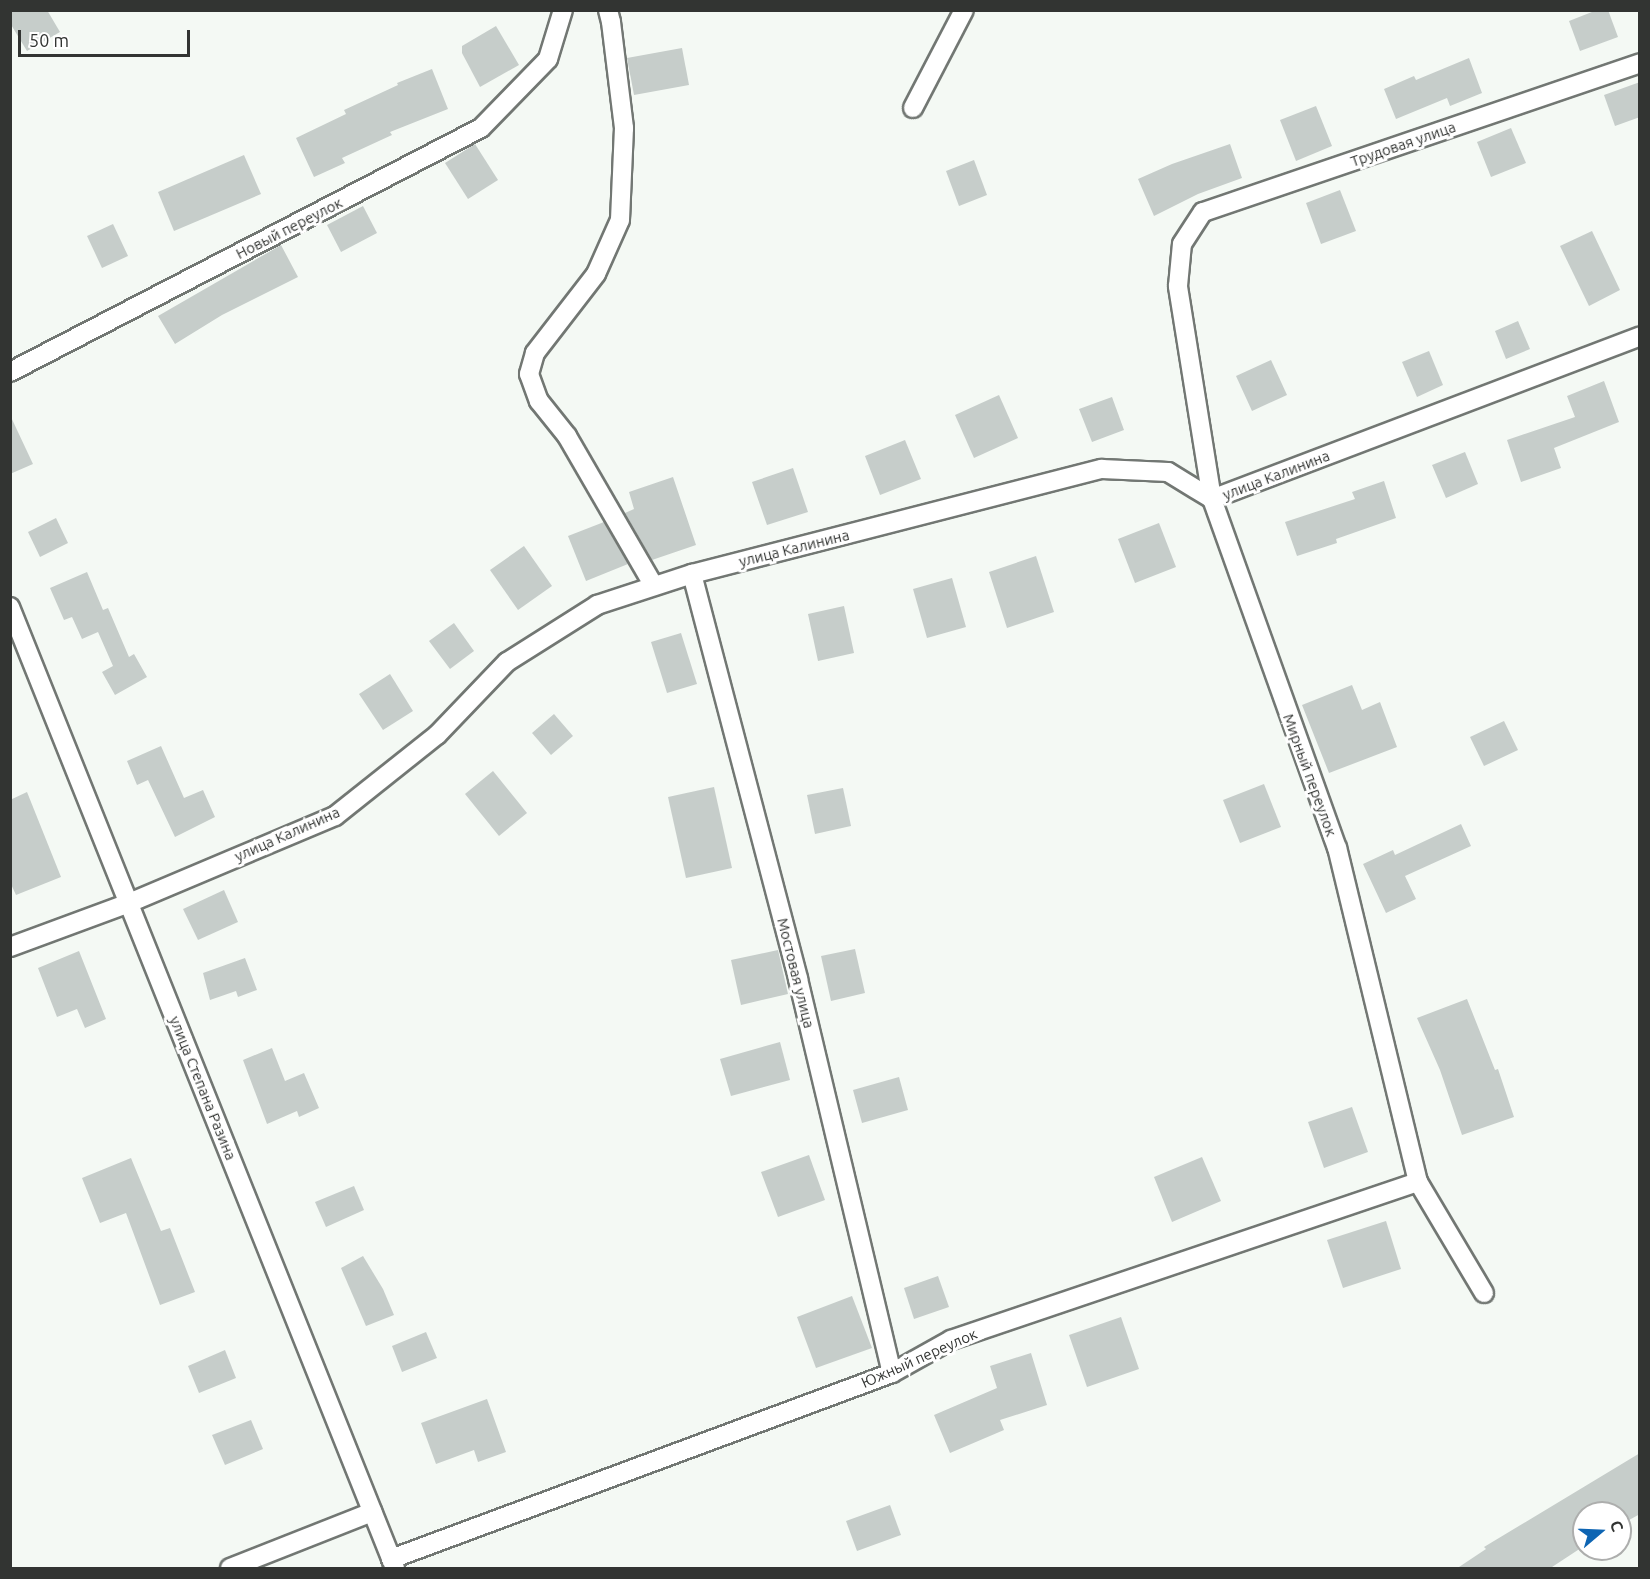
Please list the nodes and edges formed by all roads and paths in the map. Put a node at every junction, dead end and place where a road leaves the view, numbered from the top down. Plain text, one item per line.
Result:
1 (563, 10) edge
2 (608, 10) edge
3 (964, 10) edge
4 (1640, 63) edge
5 (913, 108) dead end
6 (1182, 244) joint
7 (1640, 336) edge
8 (10, 372) edge
9 (1212, 499) junction
10 (692, 574) junction
11 (654, 586) junction
12 (10, 607) edge
13 (129, 903) junction
14 (10, 947) edge
15 (1418, 1182) junction
16 (1484, 1293) dead end
17 (892, 1373) junction
18 (372, 1512) junction
19 (393, 1564) edge
20 (230, 1569) edge

1 - 8 street, Новый переулок
2 - 11 street
3 - 5 street
4 - 6 street, Трудовая улица
6 - 9 street, Мирный переулок
7 - 9 street, улица Калинина
9 - 10 street, улица Калинина
9 - 15 street, Мирный переулок
10 - 11 street, улица Калинина
10 - 17 street, Мостовая улица
11 - 13 street, улица Калинина
12 - 13 street, улица Степана Разина
13 - 14 street, улица Калинина
13 - 18 street, улица Степана Разина
15 - 16 street, Мирный переулок
15 - 17 street, Южный переулок
17 - 19 street, Южный переулок
18 - 19 street, улица Степана Разина
18 - 20 street

